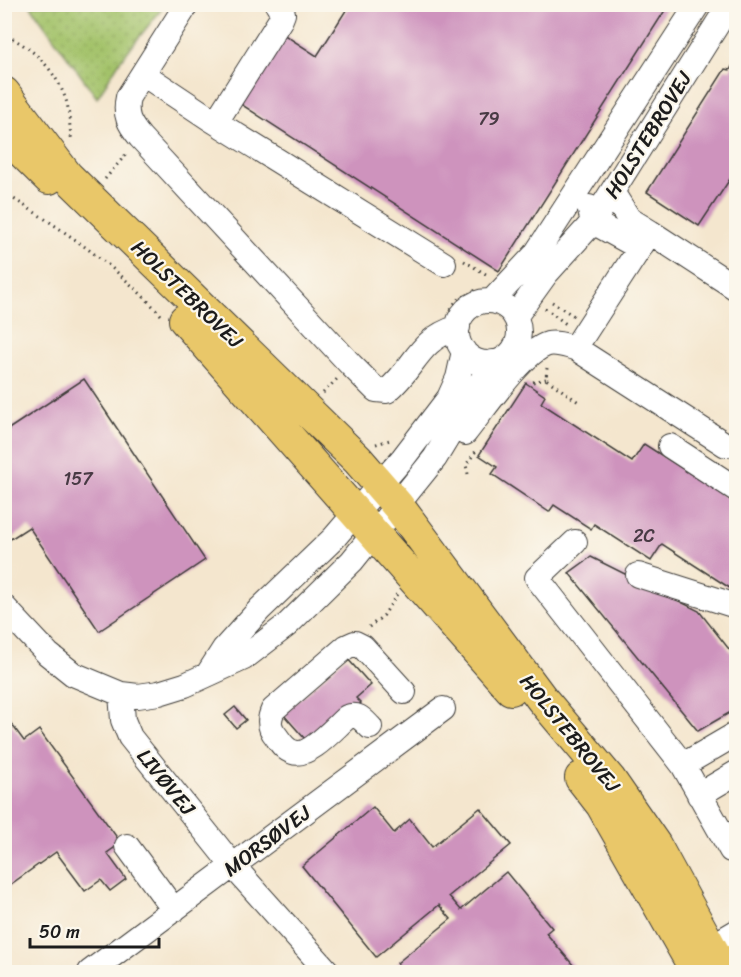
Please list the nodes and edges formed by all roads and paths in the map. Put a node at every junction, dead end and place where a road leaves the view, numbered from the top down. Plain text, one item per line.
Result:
1 (187, 4) edge
2 (277, 4) edge
3 (698, 4) edge
4 (730, 4) edge
5 (7, 36) dead end
6 (143, 74) junction
7 (4, 93) edge
8 (636, 102) junction
9 (216, 122) junction
10 (4, 134) edge
11 (140, 137) junction
12 (73, 148) dead end
13 (103, 181) dead end
14 (612, 192) junction
15 (593, 222) junction
16 (645, 240) junction
17 (444, 264) dead end
18 (736, 288) edge
19 (492, 301) junction
20 (515, 317) junction
21 (458, 327) junction
22 (575, 348) junction
23 (464, 351) junction
24 (494, 362) junction
25 (356, 370) junction
26 (319, 397) dead end
27 (670, 446) dead end
28 (726, 446) dead end
29 (435, 458) junction
30 (736, 489) edge
31 (389, 495) junction
32 (366, 523) junction
33 (575, 542) dead end
34 (638, 575) dead end
35 (393, 597) dead end
36 (736, 606) edge
37 (4, 608) edge
38 (13, 632) edge
39 (351, 646) junction
40 (121, 694) junction
41 (370, 727) dead end
42 (736, 734) edge
43 (683, 765) junction
44 (736, 773) edge
45 (699, 795) junction
46 (127, 846) dead end
47 (731, 850) dead end
48 (233, 866) junction
49 (174, 910) junction
50 (712, 957) edge
51 (90, 972) edge
52 (328, 972) edge

1 - 6 street
2 - 9 street
3 - 8 street, HOLSTEBROVEJ
4 - 14 street, HOLSTEBROVEJ
5 - 12 path
6 - 9 street
6 - 11 street
7 - 31 main road, HOLSTEBROVEJ
8 - 15 street
8 - 19 street, HOLSTEBROVEJ
9 - 17 street
10 - 32 main road, HOLSTEBROVEJ
11 - 13 path
11 - 25 street
14 - 15 street, HOLSTEBROVEJ
14 - 16 street
15 - 16 street
15 - 20 street, HOLSTEBROVEJ
16 - 18 street
16 - 22 street
19 - 20 street
19 - 21 street
20 - 24 street
21 - 23 street
21 - 25 street
22 - 28 street
22 - 29 street
23 - 24 street
23 - 31 street
24 - 29 street
25 - 26 path
27 - 30 street
29 - 31 street
31 - 32 street
31 - 50 main road, HOLSTEBROVEJ
32 - 40 street
32 - 50 main road, HOLSTEBROVEJ
33 - 43 street
34 - 36 street
35 - 39 path
37 - 38 street
38 - 40 street
39 - 41 street
39 - 48 street, MORSØVEJ
40 - 48 street, LIVØVEJ
42 - 43 street
43 - 45 street
44 - 45 street
45 - 47 street
46 - 49 street
48 - 49 street, MORSØVEJ
48 - 52 street, LIVØVEJ
49 - 51 street, MORSØVEJ

